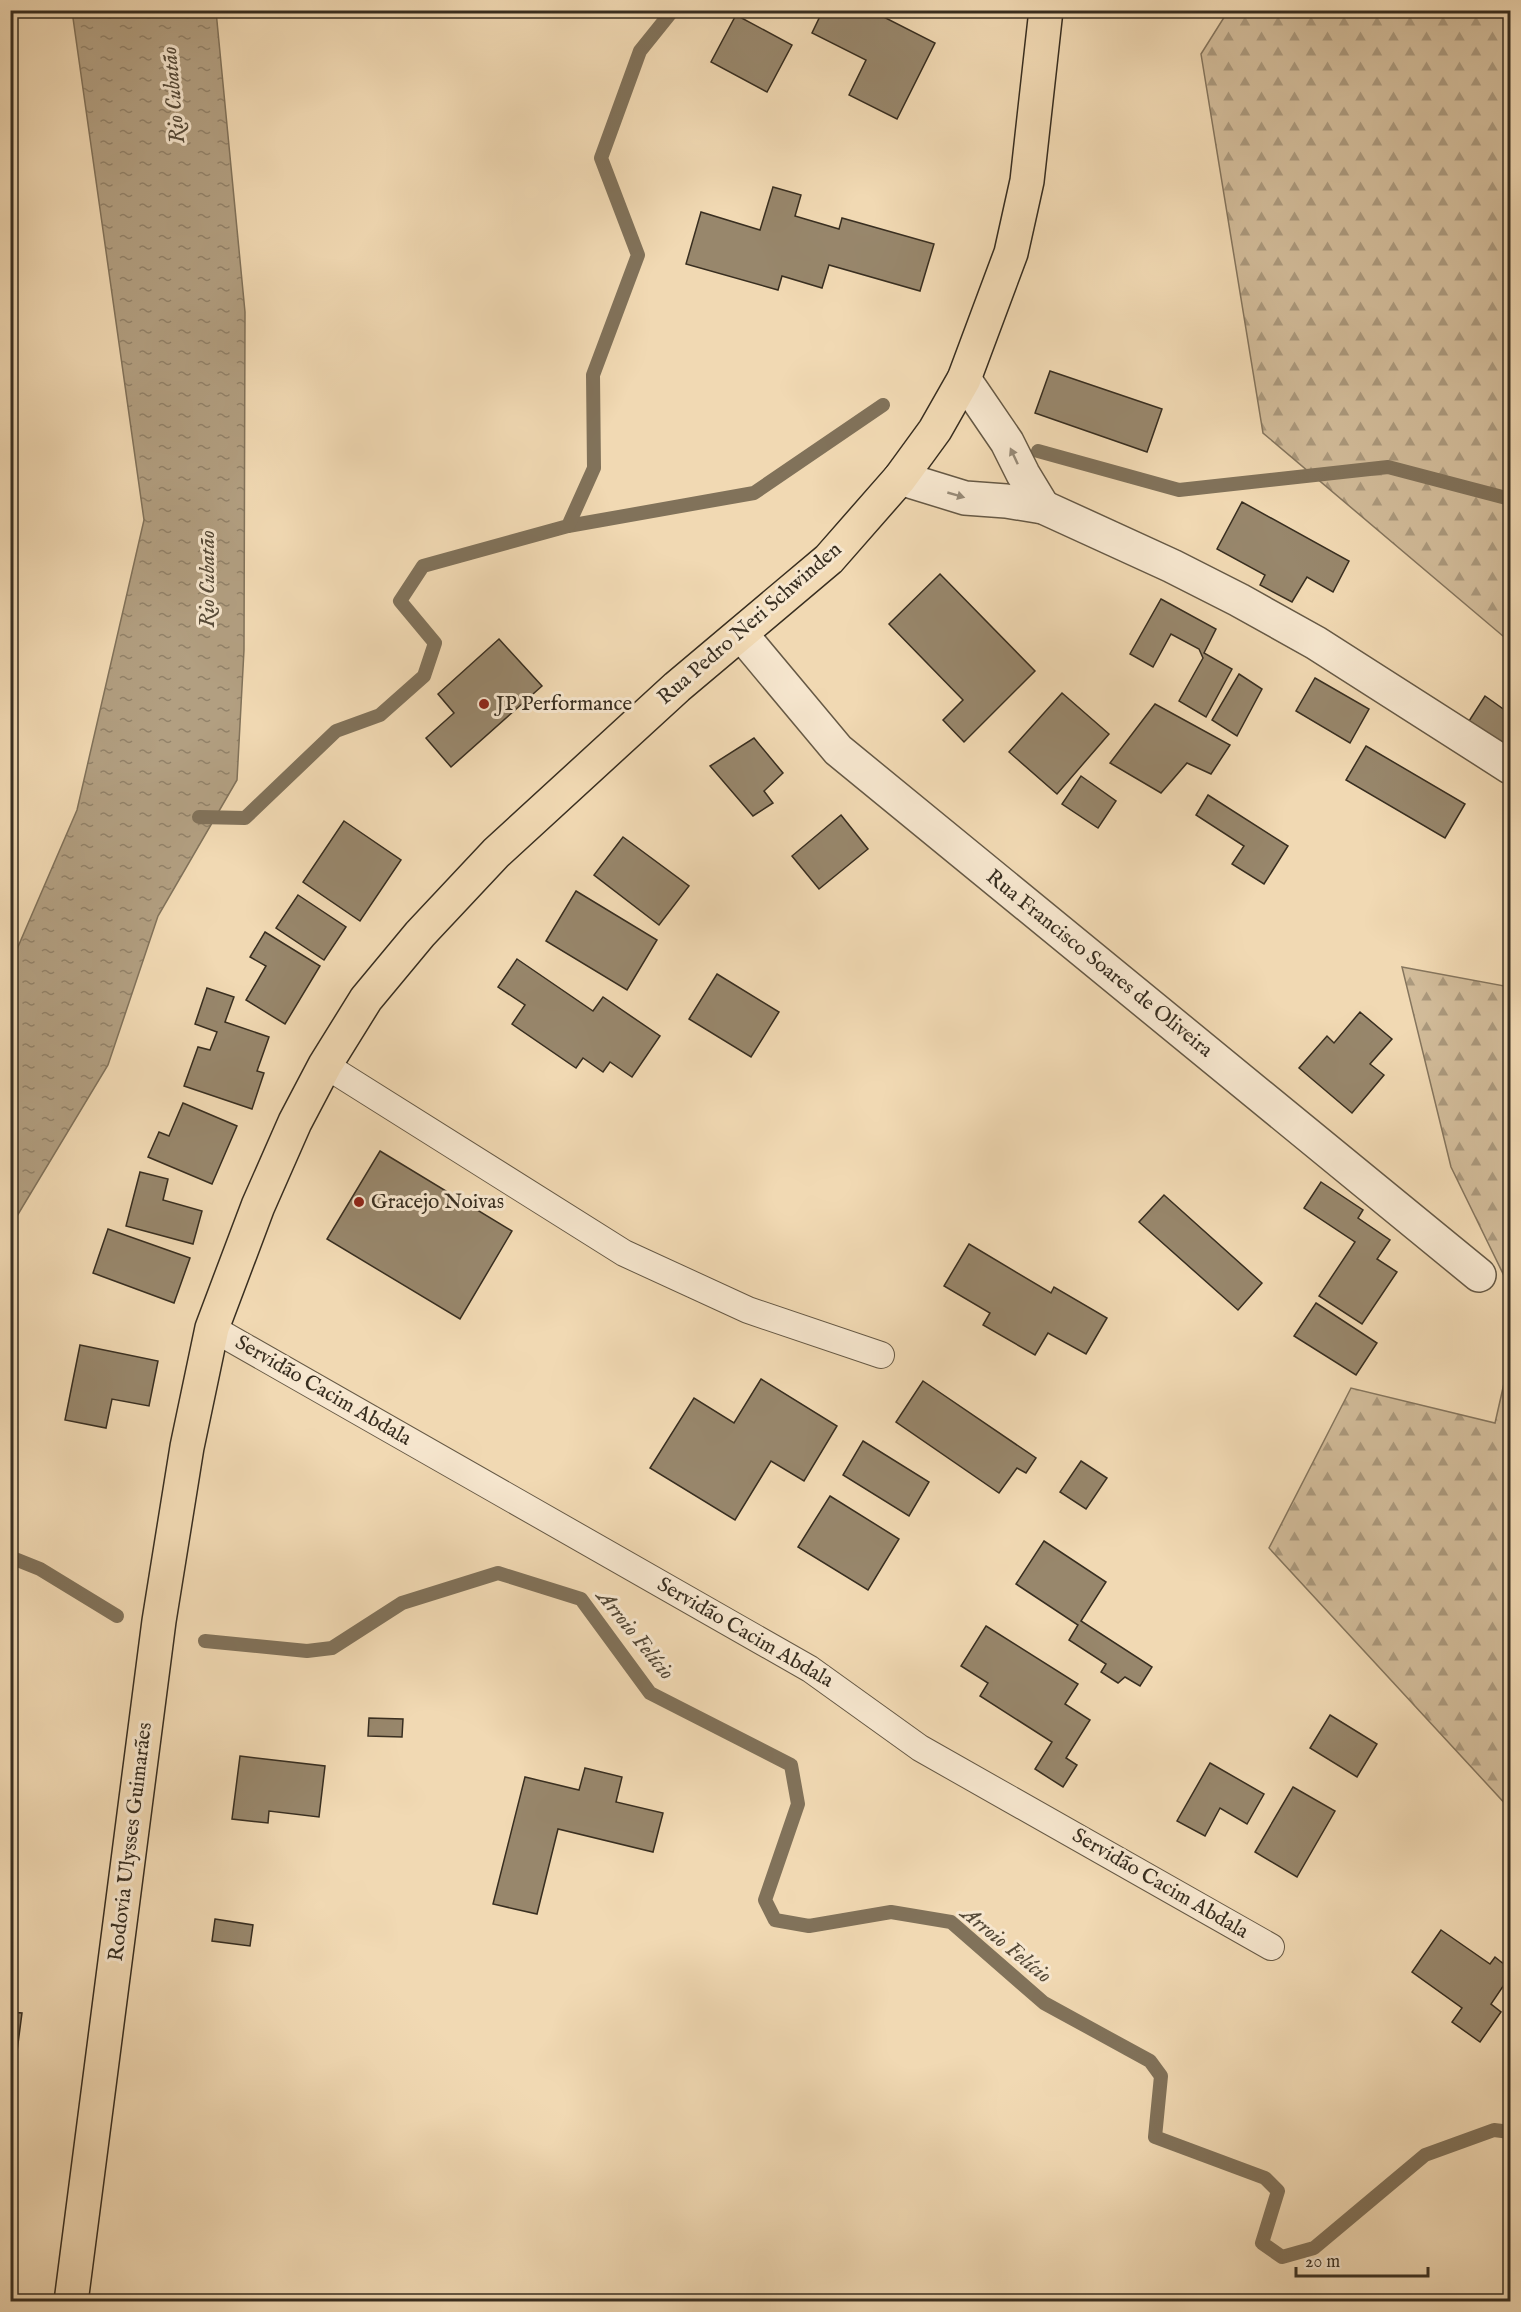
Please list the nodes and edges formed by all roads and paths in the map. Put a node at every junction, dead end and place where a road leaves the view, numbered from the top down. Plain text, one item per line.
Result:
1 (1046, 10) edge
2 (964, 379) junction
3 (900, 478) junction
4 (1043, 507) junction
5 (741, 634) junction
6 (1510, 766) edge
7 (325, 1065) junction
8 (1479, 1275) dead end
9 (212, 1328) junction
10 (881, 1355) dead end
11 (200, 1384) joint
12 (1271, 1947) dead end
13 (71, 2301) edge

1 - 2 highway, Rua Pedro Neri Schwinden
2 - 3 highway, Rua Pedro Neri Schwinden
4 -> 2 street
3 -> 4 street
3 - 5 highway, Rua Pedro Neri Schwinden
4 - 6 street
5 - 7 highway, Rua Pedro Neri Schwinden
5 - 8 street, Rua Francisco Soares de Oliveira
7 - 9 highway, Rua Pedro Neri Schwinden
7 - 10 lane
9 - 11 highway, Rua Pedro Neri Schwinden
9 - 12 lane, Servidão Cacim Abdala
11 - 13 highway, Rodovia Ulysses Guimarães

